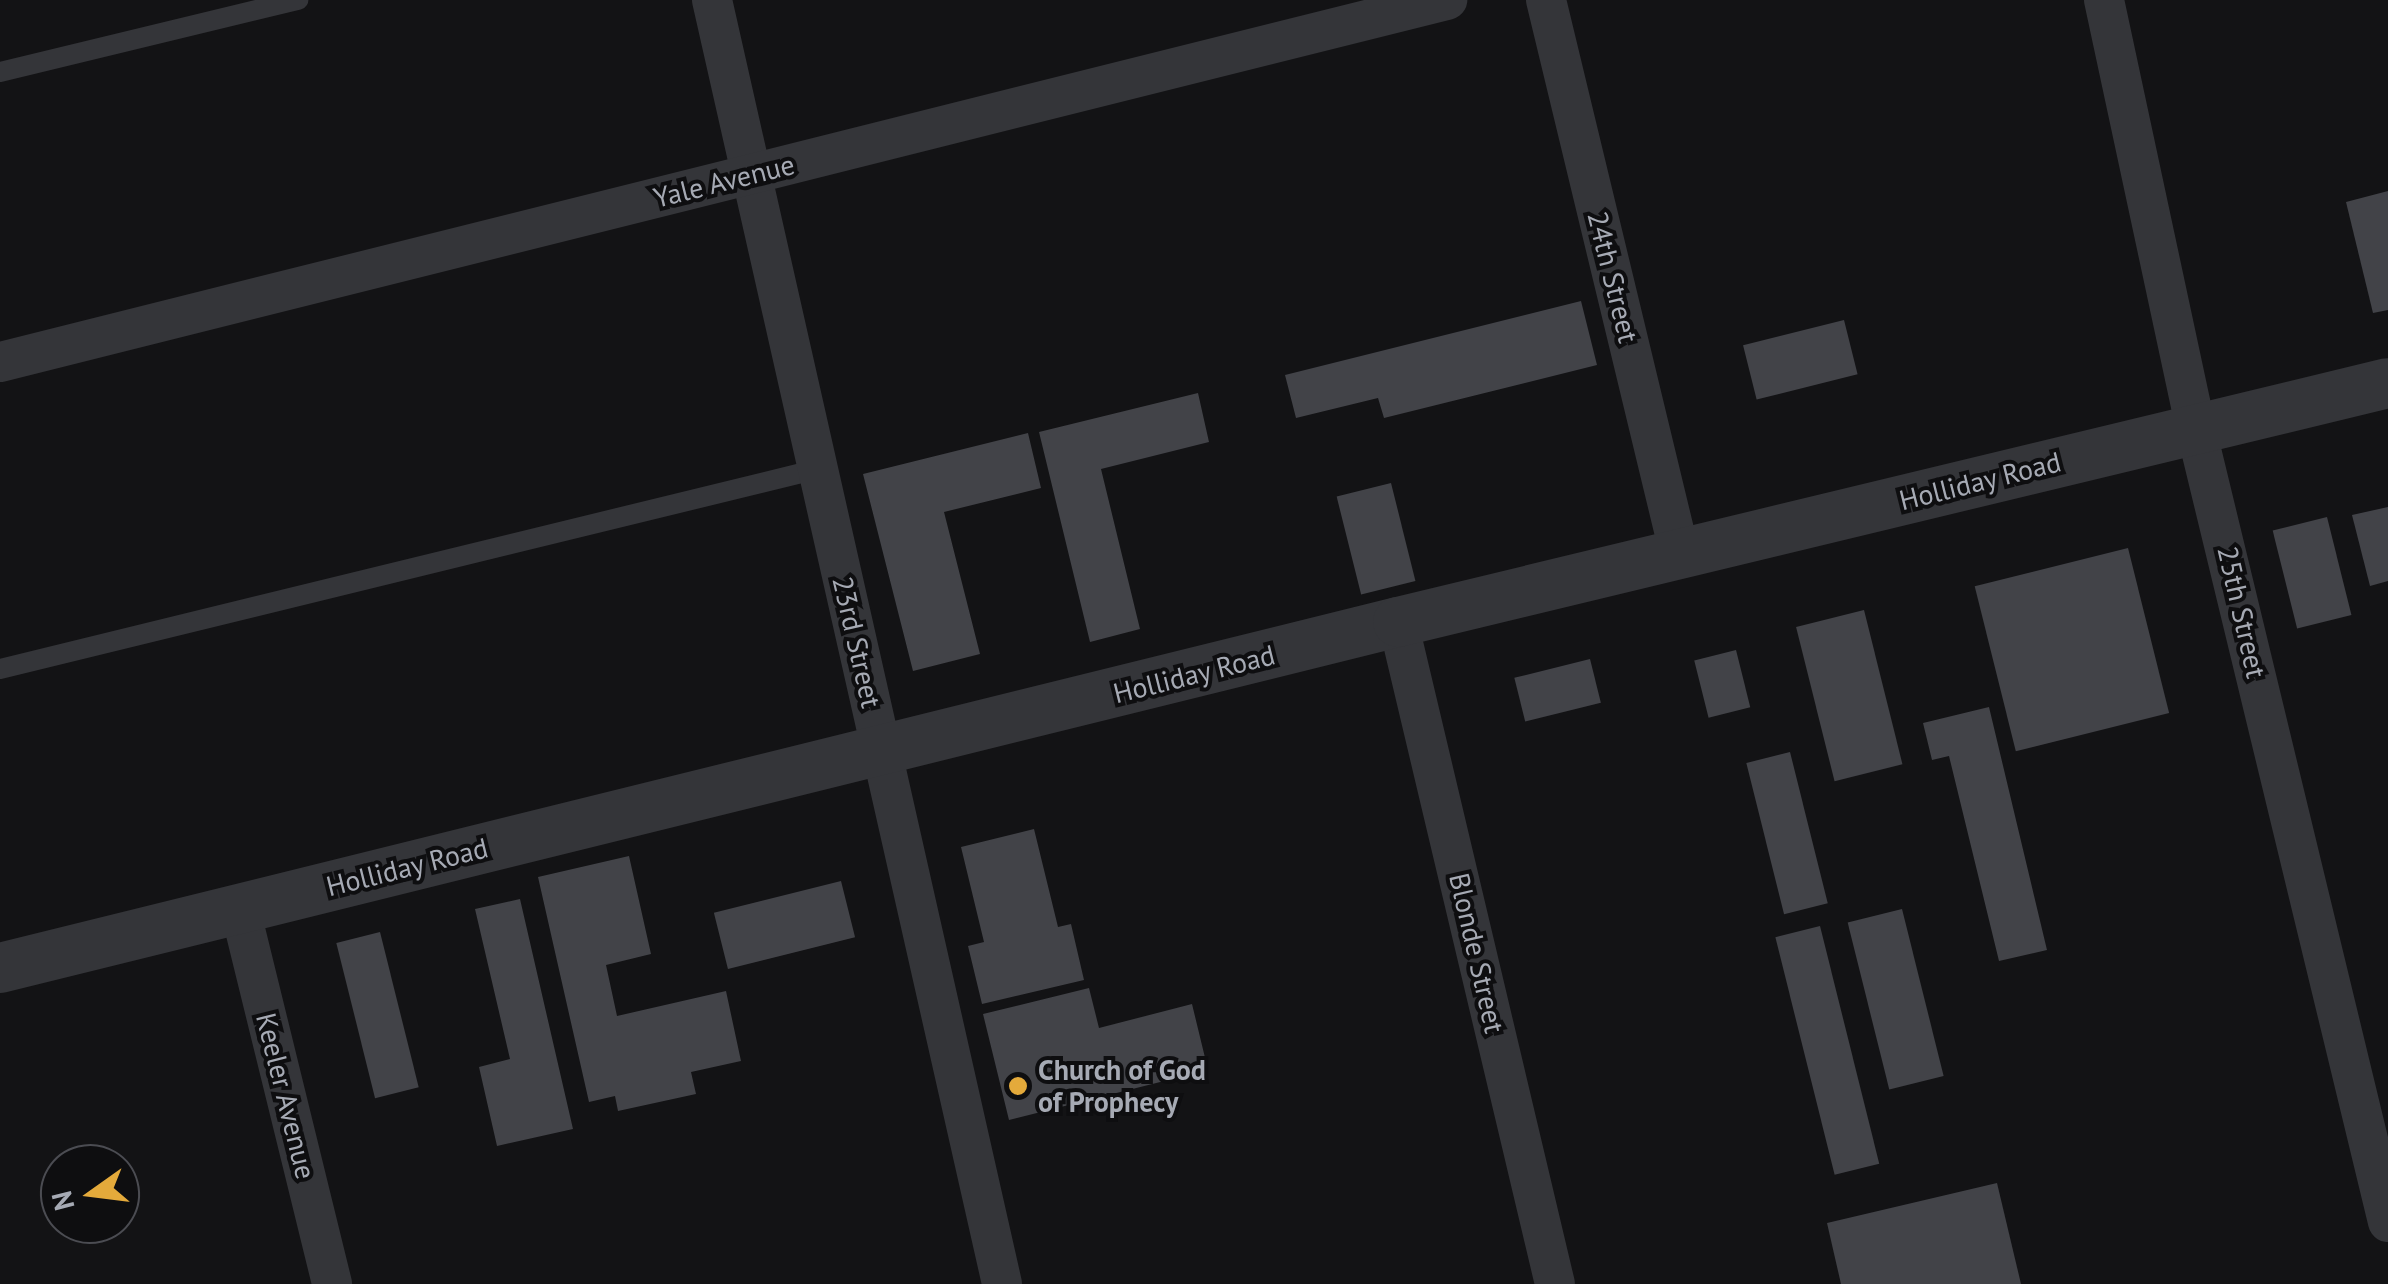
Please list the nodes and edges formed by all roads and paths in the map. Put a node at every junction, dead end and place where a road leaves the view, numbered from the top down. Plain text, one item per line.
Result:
1 (298, 0) edge
2 (712, 0) edge
3 (1447, 0) edge
4 (1546, 0) edge
5 (2104, 0) edge
6 (0, 72) edge
7 (752, 174) junction
8 (0, 362) edge
9 (2388, 383) edge
10 (2196, 429) junction
11 (818, 469) junction
12 (1680, 555) junction
13 (1398, 622) junction
14 (0, 669) edge
15 (882, 750) junction
16 (240, 908) junction
17 (0, 968) edge
18 (2388, 1222) edge
19 (332, 1284) edge
20 (1002, 1284) edge
21 (1555, 1284) edge

1 - 6 lane
2 - 7 street, 23rd Street
3 - 7 street, Yale Avenue
4 - 12 street, 24th Street
5 - 10 street, 25th Street
7 - 8 street, Yale Avenue
7 - 11 street, 23rd Street
9 - 10 street, Holliday Road
10 - 12 street, Holliday Road
10 - 18 street, 25th Street
11 - 14 lane
11 - 15 street, 23rd Street
12 - 13 street, Holliday Road
13 - 15 street, Holliday Road
13 - 21 street, Blonde Street
15 - 16 street, Holliday Road
15 - 20 street, 23rd Street
16 - 17 street, Holliday Road
16 - 19 street, Keeler Avenue

